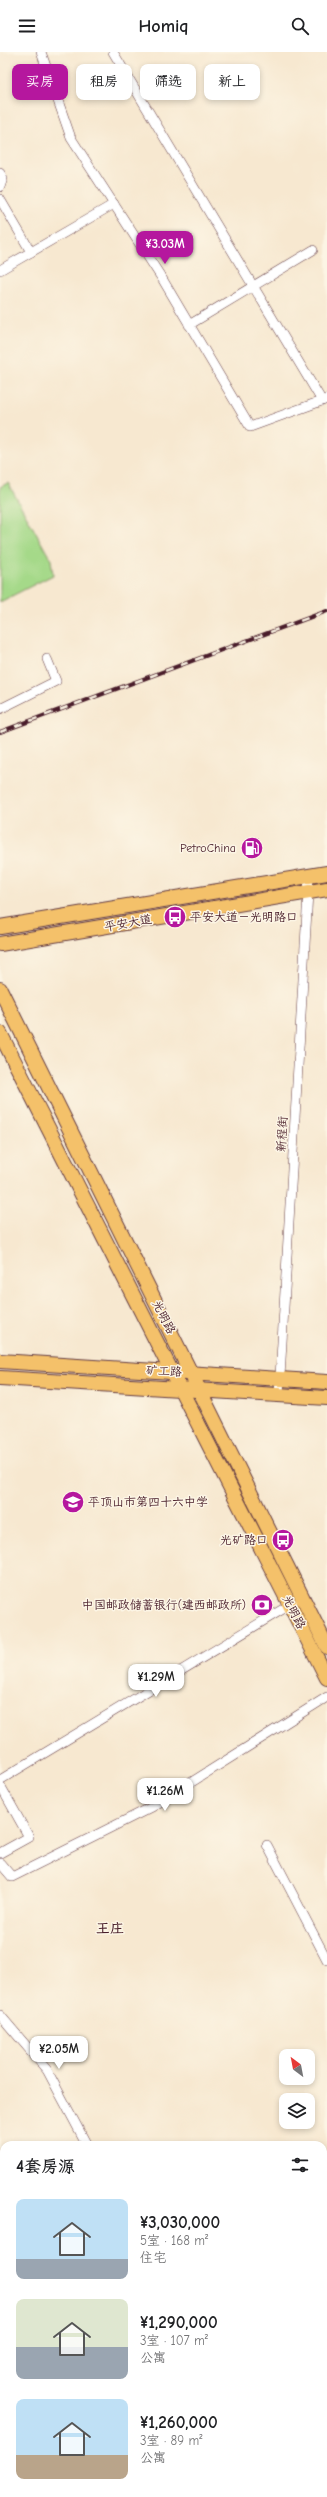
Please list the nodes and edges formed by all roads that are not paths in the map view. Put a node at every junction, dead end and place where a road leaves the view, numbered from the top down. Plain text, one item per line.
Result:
1 (40, 52) edge
2 (113, 52) edge
3 (0, 173) edge
4 (0, 187) edge
5 (0, 199) edge
6 (114, 204) junction
7 (312, 250) dead end
8 (31, 252) junction
9 (0, 270) edge
10 (252, 286) junction
11 (189, 325) junction
12 (324, 400) edge
13 (47, 659) dead end
14 (0, 709) edge
15 (327, 873) edge
16 (309, 876) junction
17 (327, 889) edge
18 (308, 892) junction
19 (0, 927) edge
20 (0, 944) edge
21 (0, 989) edge
22 (0, 1033) edge
23 (0, 1361) edge
24 (171, 1371) junction
25 (192, 1372) junction
26 (0, 1378) edge
27 (280, 1379) junction
28 (327, 1382) edge
29 (180, 1388) junction
30 (201, 1389) junction
31 (279, 1394) junction
32 (327, 1398) edge
33 (302, 1597) junction
34 (290, 1605) junction
35 (327, 1647) edge
36 (327, 1678) edge
37 (327, 1697) edge
38 (0, 1780) edge
39 (0, 1785) edge
40 (267, 1845) dead end
41 (0, 1853) edge
42 (0, 1863) edge
43 (327, 1960) edge
44 (0, 2016) edge
45 (85, 2141) edge

1 - 6 street
2 - 10 street
3 - 4 street
5 - 8 street
6 - 8 street
6 - 11 street
7 - 10 street
8 - 9 street
10 - 11 street
10 - 12 street
11 - 12 street
13 - 14 street
15 - 16 main road, 平安大道
16 - 18 street, 新程街
16 - 19 main road, 平安大道
17 - 18 main road, 平安大道
18 - 20 main road, 平安大道
18 - 27 street, 新程街
21 - 25 main road, 光明路
22 - 24 main road, 光明路
23 - 24 main road, 矿工路
24 - 25 main road, 矿工路
24 - 29 main road, 光明路
25 - 27 main road, 矿工路
25 - 30 main road, 光明路
26 - 29 main road, 矿工路
27 - 28 main road, 矿工路
27 - 31 street, 新程街
29 - 30 main road, 矿工路
29 - 34 main road, 光明路
30 - 31 main road, 矿工路
30 - 33 main road, 光明路
31 - 32 main road, 矿工路
33 - 34 street
33 - 35 main road, 光明路
34 - 36 main road, 光明路
34 - 38 street
37 - 42 street
39 - 41 street
40 - 43 street
44 - 45 street

